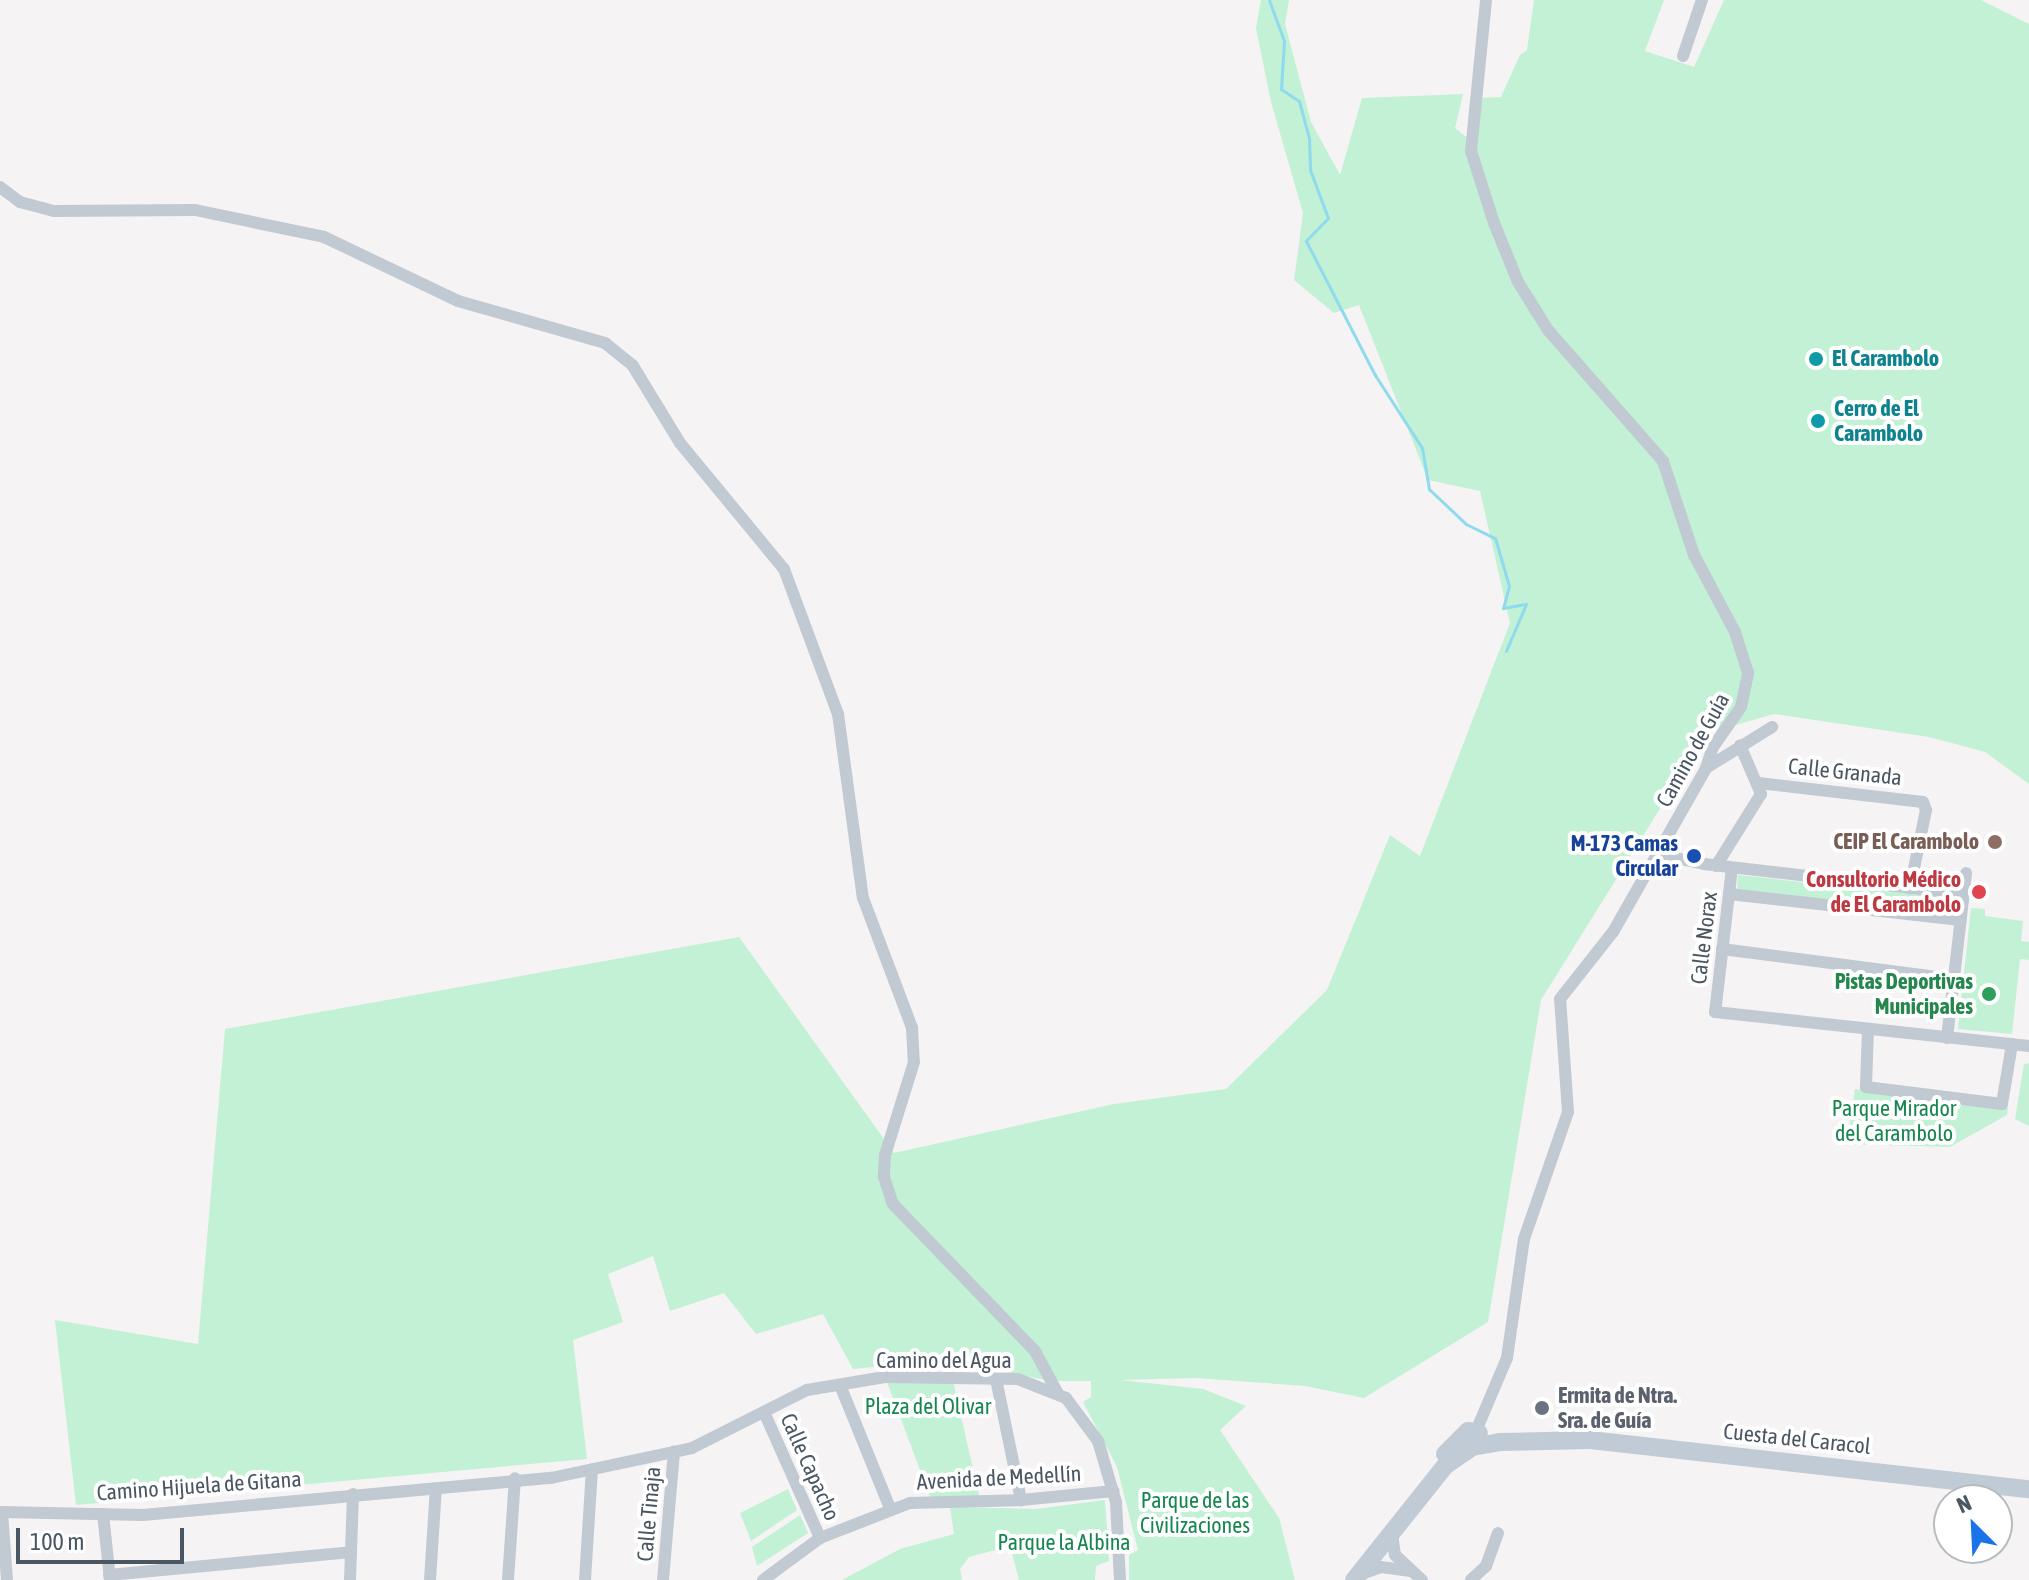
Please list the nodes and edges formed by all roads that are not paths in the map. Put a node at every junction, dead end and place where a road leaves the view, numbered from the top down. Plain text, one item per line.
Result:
1 (1486, 0) edge
2 (1702, 0) edge
3 (1683, 56) dead end
4 (0, 187) edge
5 (1772, 727) dead end
6 (1740, 745) junction
7 (1706, 768) junction
8 (1759, 783) junction
9 (1657, 854) junction
10 (1716, 866) junction
11 (1732, 868) junction
12 (1966, 873) dead end
13 (1910, 888) junction
14 (1729, 894) junction
15 (1963, 894) junction
16 (1961, 920) junction
17 (1722, 949) junction
18 (1954, 979) junction
19 (1868, 1029) junction
20 (1947, 1038) junction
21 (2012, 1044) junction
22 (2029, 1046) edge
23 (996, 1379) junction
24 (840, 1385) junction
25 (1057, 1392) junction
26 (764, 1412) junction
27 (1473, 1438) junction
28 (674, 1451) junction
29 (592, 1469) junction
30 (515, 1478) junction
31 (436, 1488) junction
32 (2029, 1489) edge
33 (1114, 1491) junction
34 (353, 1494) junction
35 (1021, 1500) junction
36 (890, 1508) junction
37 (1, 1512) edge
38 (103, 1514) junction
39 (1393, 1526) junction
40 (1498, 1533) dead end
41 (820, 1538) junction
42 (351, 1552) junction
43 (3, 1566) edge
44 (1417, 1576) edge
45 (110, 1577) edge
46 (1351, 1579) edge
47 (7, 1580) edge
48 (350, 1580) edge
49 (430, 1580) edge
50 (508, 1580) edge
51 (585, 1580) edge
52 (663, 1580) edge
53 (763, 1580) edge
54 (1120, 1580) edge
55 (1471, 1580) edge

1 - 7 street, Camino de Guía
2 - 3 street
4 - 25 street
5 - 6 street
6 - 7 street
6 - 8 street
7 - 9 street, Camino de Guía
8 - 10 street
8 - 13 street, Calle Granada
9 - 10 street
9 - 27 street, Camino de Guía
10 - 11 street
11 - 13 street
11 - 14 street, Calle Norax
12 - 15 street
13 - 15 street
14 - 16 street
14 - 17 street, Calle Norax
15 - 16 street
16 - 18 street
17 - 18 street
17 - 19 street, Calle Norax
18 - 20 street
19 - 20 street
19 - 21 street
20 - 21 street
21 - 22 street
23 - 24 street, Camino del Agua
23 - 25 street, Camino del Agua
23 - 35 street
24 - 26 street, Camino del Agua
24 - 36 street
25 - 33 street
26 - 28 street, Camino del Agua
26 - 41 street, Calle Capacho
27 - 32 main road, Cuesta del Caracol
27 - 39 main road
27 - 46 main road
28 - 29 street, Camino del Agua
28 - 52 street, Calle Tinaja
29 - 30 street, Camino del Agua
29 - 51 street
30 - 31 street, Camino del Agua
30 - 50 street
31 - 34 street, Camino del Agua
31 - 49 street
33 - 35 street, Avenida de Medellín
33 - 54 street
34 - 38 street, Camino Hijuela de Gitana
34 - 42 street
35 - 36 street, Avenida de Medellín
36 - 41 street, Avenida de Medellín
37 - 38 street, Camino Hijuela de Gitana
37 - 43 street
38 - 45 street
39 - 44 street
39 - 46 main road
40 - 55 street
41 - 53 street, Avenida de Medellín
42 - 45 street
42 - 48 street
43 - 47 street
44 - 46 street

